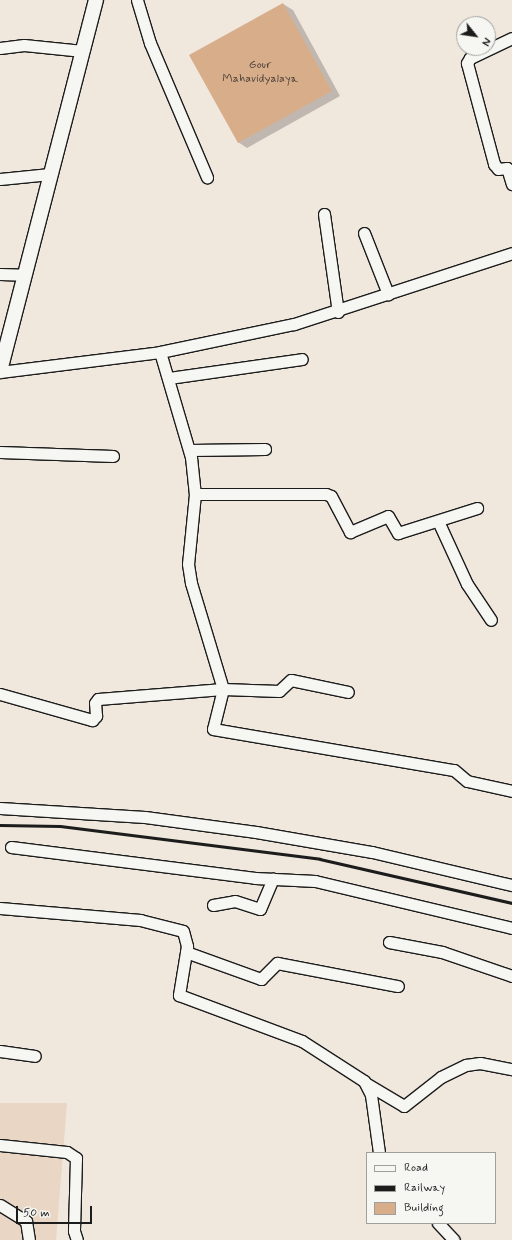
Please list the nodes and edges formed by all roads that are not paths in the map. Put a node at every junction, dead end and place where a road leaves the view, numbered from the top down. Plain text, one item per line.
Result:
1 (96, 0) edge
2 (137, 0) edge
3 (512, 38) edge
4 (0, 48) edge
5 (83, 51) junction
6 (50, 174) junction
7 (207, 177) dead end
8 (0, 179) edge
9 (512, 184) edge
10 (324, 214) dead end
11 (364, 233) dead end
12 (512, 253) edge
13 (0, 274) edge
14 (24, 275) junction
15 (388, 294) junction
16 (338, 312) junction
17 (160, 352) junction
18 (302, 359) dead end
19 (0, 371) edge
20 (169, 378) junction
21 (265, 449) dead end
22 (190, 450) junction
23 (0, 452) edge
24 (113, 456) dead end
25 (196, 494) junction
26 (477, 508) dead end
27 (438, 521) junction
28 (491, 620) dead end
29 (222, 689) junction
30 (348, 692) dead end
31 (0, 694) edge
32 (512, 791) edge
33 (0, 808) edge
34 (10, 847) dead end
35 (273, 879) junction
36 (512, 885) edge
37 (213, 905) dead end
38 (0, 908) edge
39 (512, 928) edge
40 (389, 942) dead end
41 (186, 952) junction
42 (512, 976) edge
43 (398, 986) dead end
44 (0, 1051) edge
45 (36, 1056) dead end
46 (512, 1069) edge
47 (367, 1084) junction
48 (0, 1146) edge
49 (379, 1152) edge
50 (0, 1205) edge
51 (439, 1224) edge
52 (28, 1240) edge
53 (77, 1240) edge
54 (454, 1240) edge

1 - 5 main road
2 - 7 street
3 - 9 street
4 - 5 street
5 - 6 main road
6 - 8 street
6 - 14 main road
10 - 16 street
11 - 15 street
12 - 15 street
13 - 14 street
14 - 19 main road
15 - 16 street
16 - 17 street
17 - 19 street
17 - 20 street
18 - 20 street
20 - 22 street
21 - 22 street
22 - 25 street
23 - 24 street
25 - 27 street
25 - 29 street
26 - 27 street
27 - 28 street
29 - 30 street
29 - 31 street
29 - 32 street
33 - 36 street
34 - 35 street
35 - 37 street
35 - 39 street
38 - 41 street
40 - 42 street
41 - 43 street
41 - 47 street
44 - 45 street
46 - 47 street
47 - 49 street
48 - 53 street
50 - 52 street
51 - 54 street

